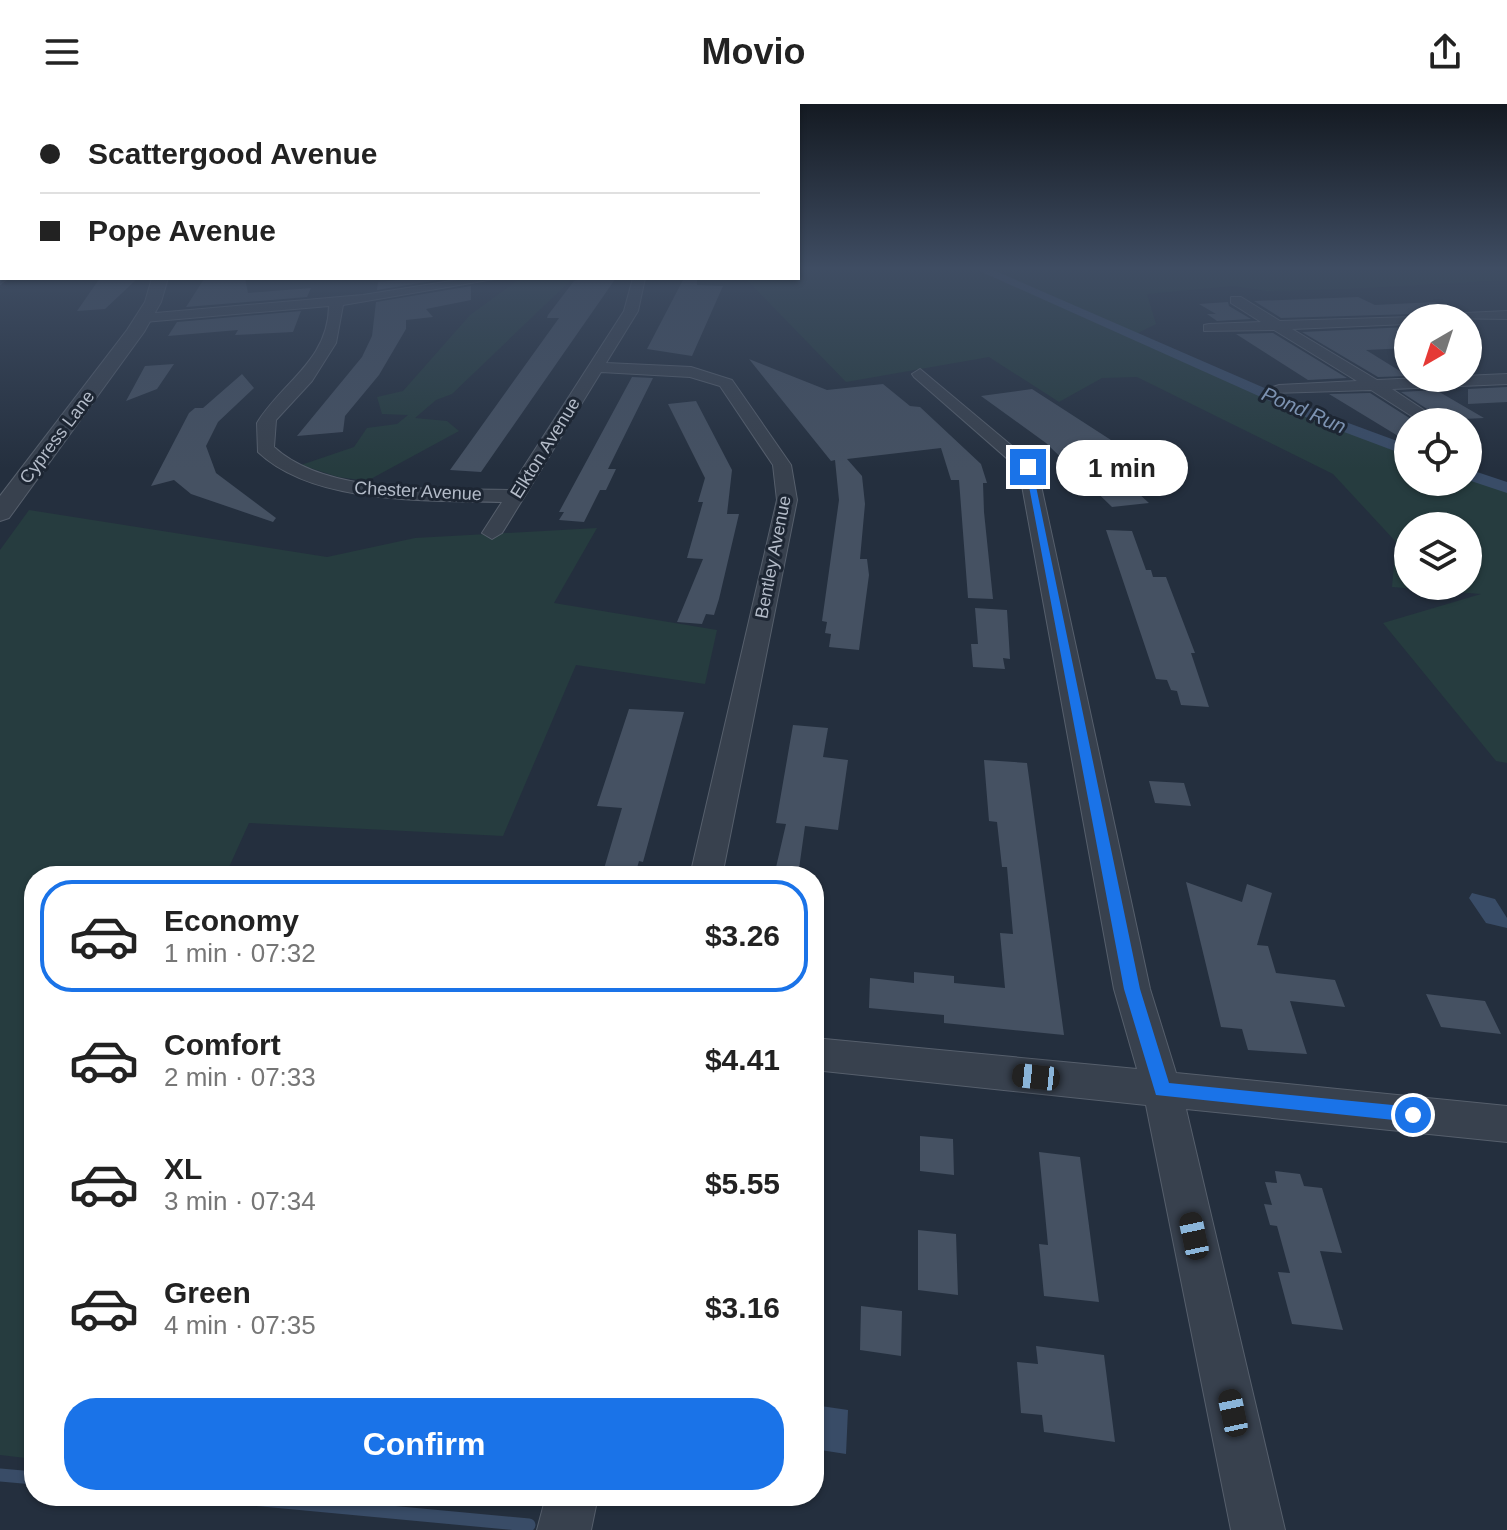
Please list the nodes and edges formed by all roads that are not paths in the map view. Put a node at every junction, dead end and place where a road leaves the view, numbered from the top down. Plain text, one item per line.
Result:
1 (131, 336) edge
2 (333, 336) edge
3 (616, 336) edge
4 (1294, 336) edge
5 (596, 367) junction
6 (920, 374) dead end
7 (1507, 379) edge
8 (1374, 386) junction
9 (1279, 390) dead end
10 (1410, 408) edge
11 (515, 496) junction
12 (0, 513) edge
13 (492, 533) dead end
14 (708, 866) edge
15 (824, 1055) edge
16 (1162, 1090) junction
17 (1507, 1124) edge
18 (570, 1506) edge
19 (564, 1530) edge
20 (1258, 1530) edge

1 - 12 street, Cypress Lane
2 - 11 street, Chester Avenue
3 - 5 street, Elkton Avenue
4 - 8 street
5 - 11 street, Elkton Avenue
5 - 14 street, Bentley Avenue
6 - 16 street
7 - 8 street
8 - 9 street
8 - 10 street
11 - 13 street, Elkton Avenue
15 - 16 street
16 - 17 street
16 - 20 street
18 - 19 street

